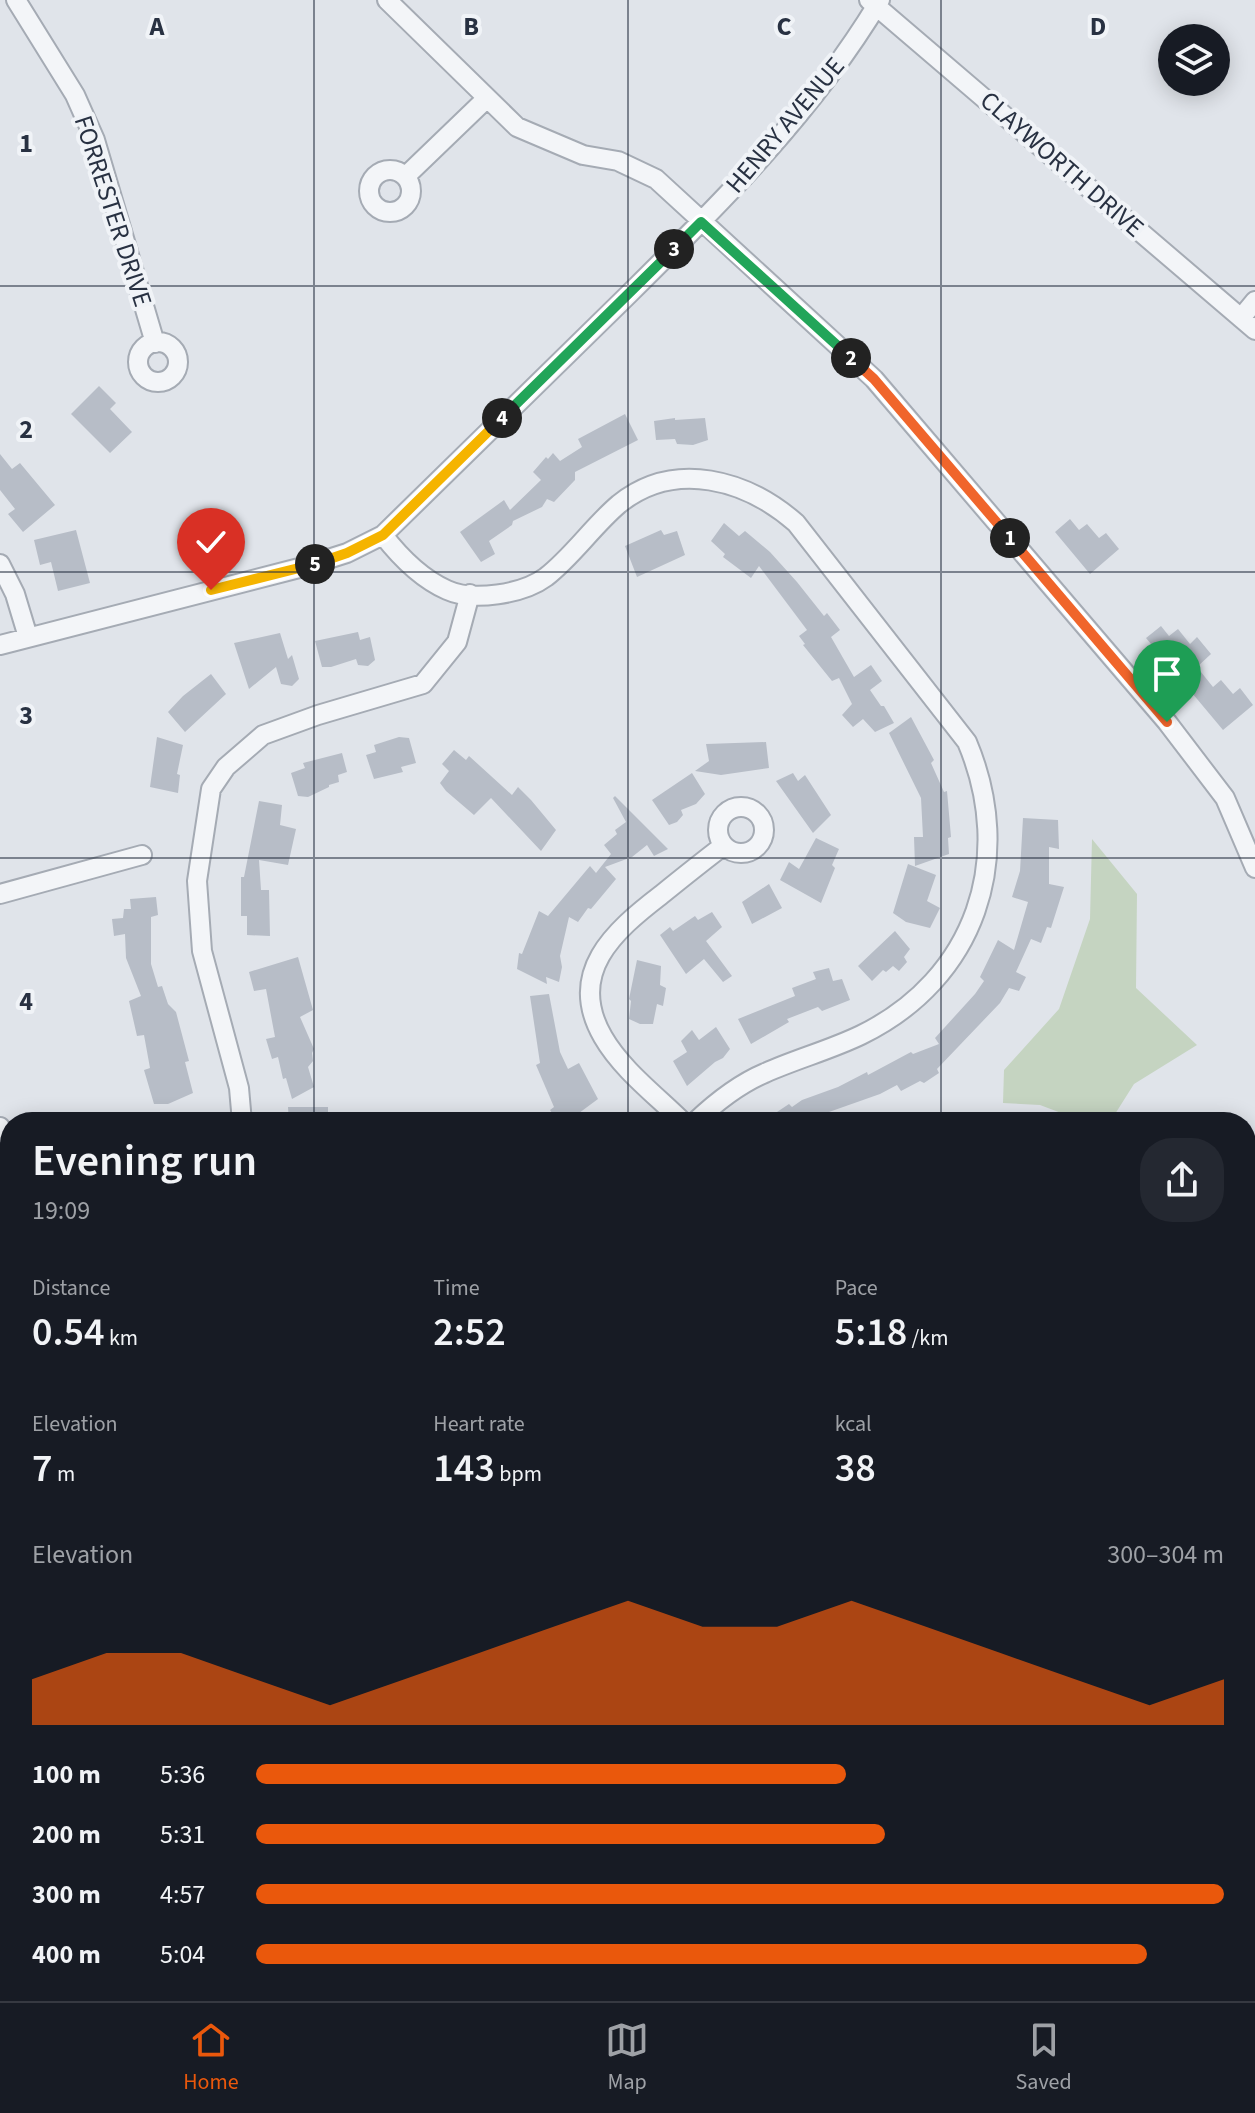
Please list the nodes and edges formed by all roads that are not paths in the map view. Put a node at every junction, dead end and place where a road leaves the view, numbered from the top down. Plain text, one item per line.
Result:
1 (16, 0) edge
2 (387, 0) edge
3 (875, 2) edge
4 (486, 99) junction
5 (406, 176) dead end
6 (701, 222) junction
7 (1255, 301) edge
8 (1248, 324) edge
9 (155, 343) dead end
10 (383, 535) junction
11 (0, 564) edge
12 (470, 594) junction
13 (28, 637) junction
14 (0, 645) edge
15 (723, 846) dead end
16 (142, 855) dead end
17 (1255, 868) edge
18 (0, 894) edge
19 (241, 1112) edge
20 (673, 1112) edge
21 (705, 1112) edge

1 - 9 street, FORRESTER DRIVE
2 - 4 street
3 - 6 street, HENRY AVENUE
3 - 8 street, CLAYWORTH DRIVE
4 - 5 street
4 - 6 street
6 - 10 street, HENRY AVENUE
6 - 17 street
7 - 8 street
10 - 12 street
10 - 13 street, HENRY AVENUE
11 - 13 street
12 - 19 street
12 - 21 street
13 - 14 street, HENRY AVENUE
15 - 20 street
16 - 18 street

